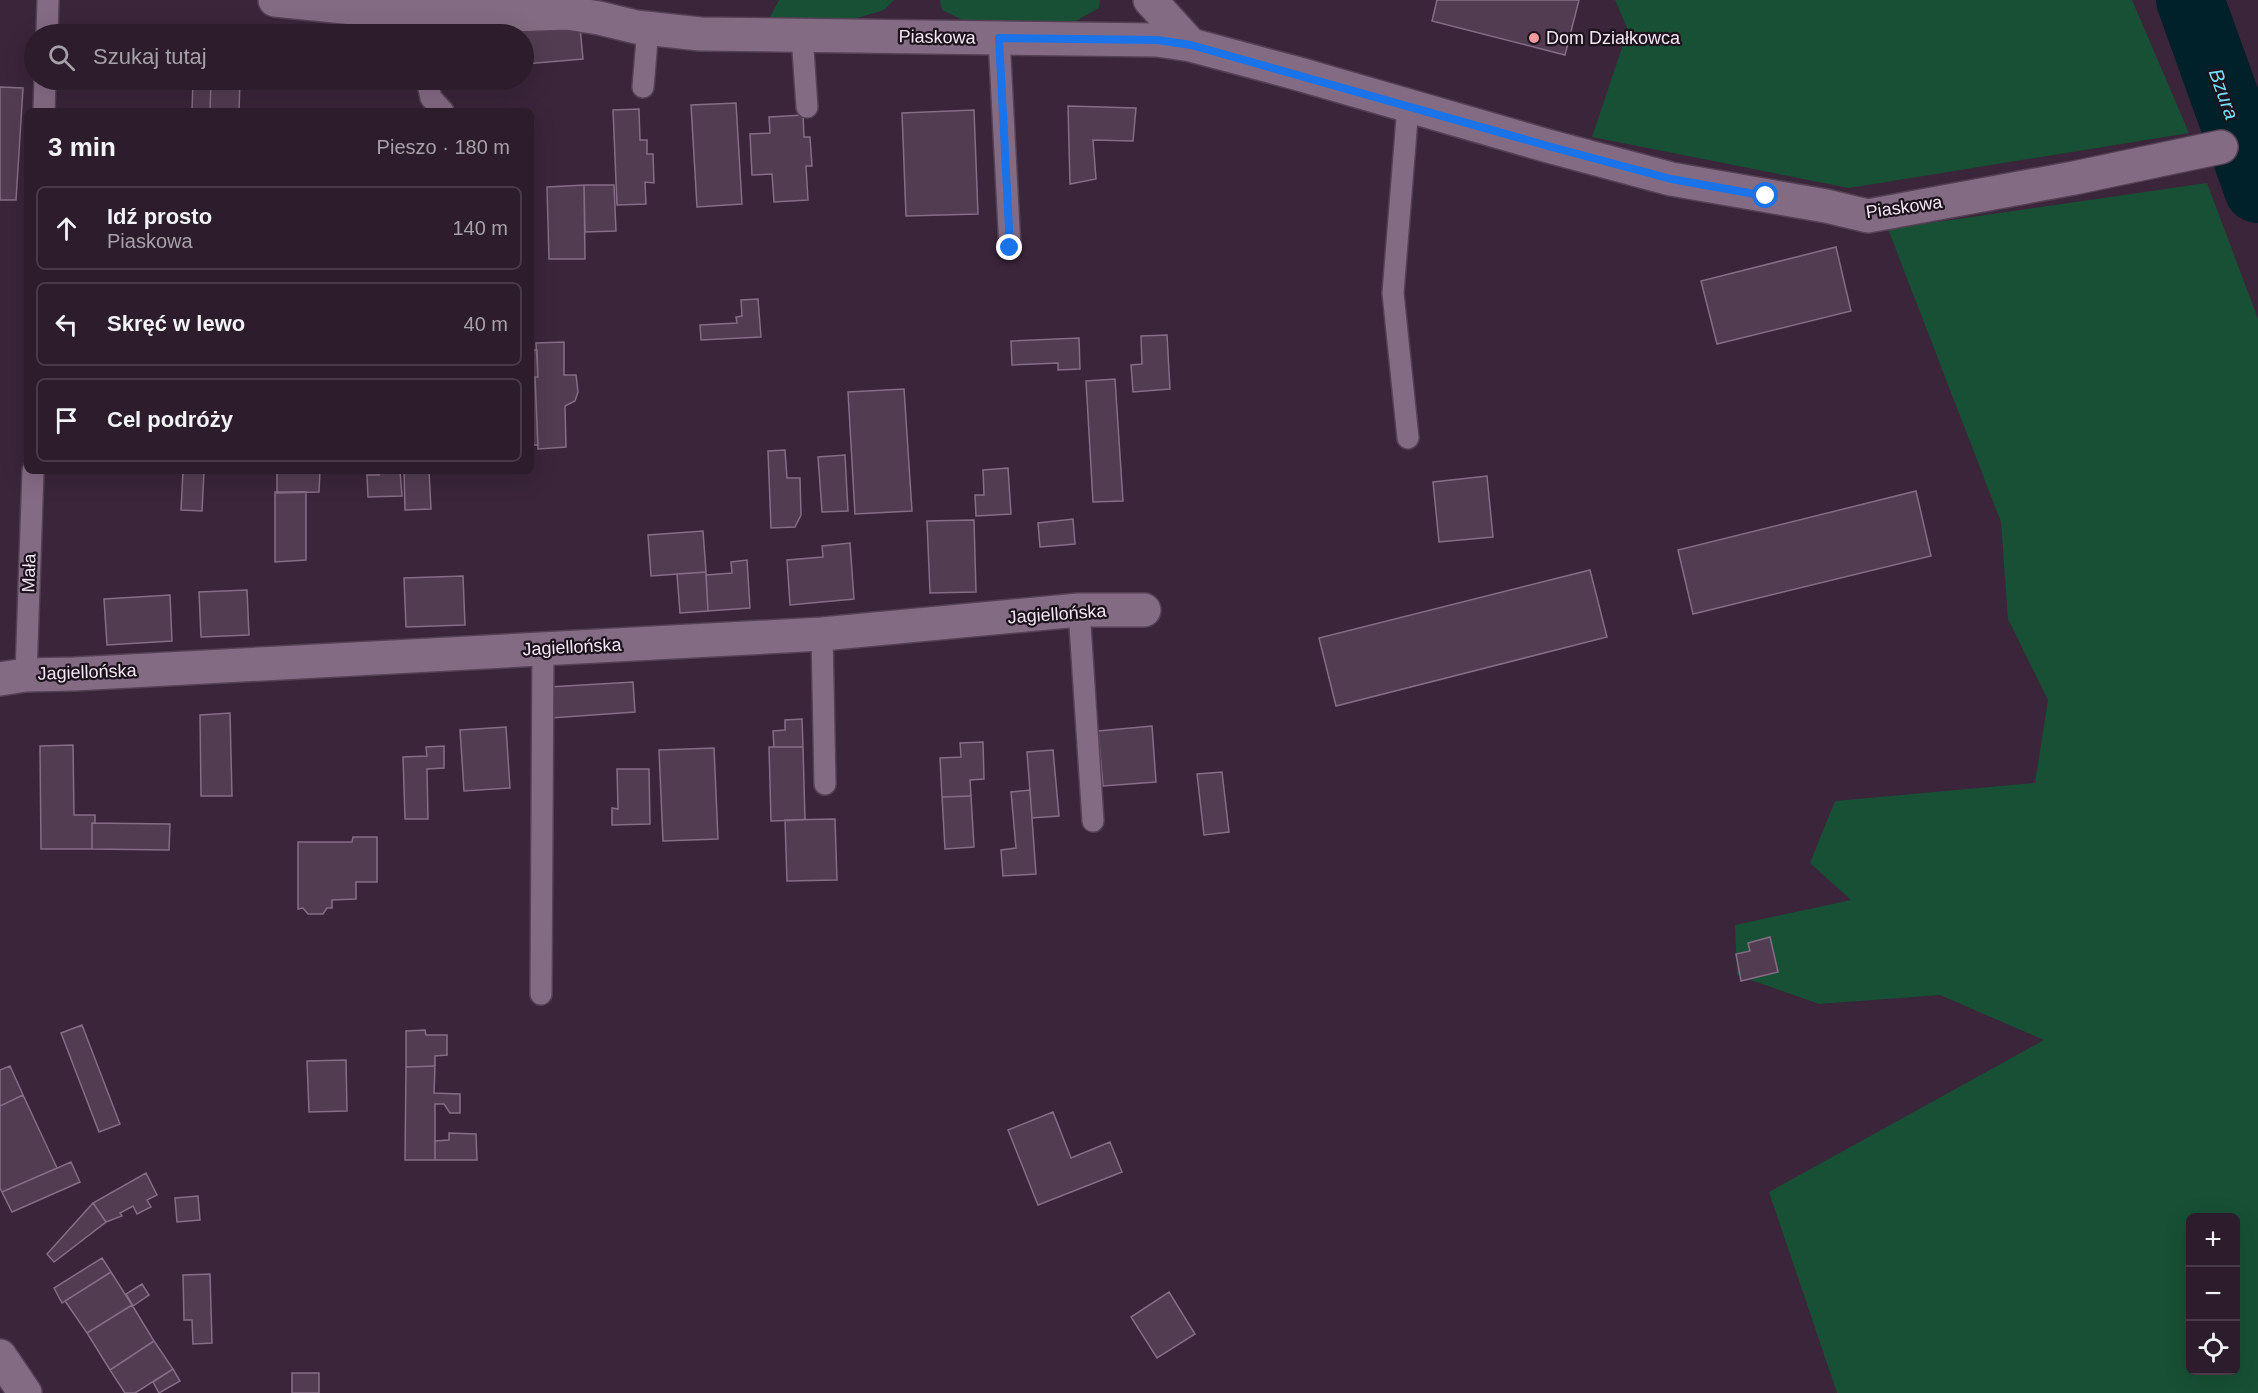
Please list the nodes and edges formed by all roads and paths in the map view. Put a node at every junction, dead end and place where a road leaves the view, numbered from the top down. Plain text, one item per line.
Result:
1 (48, 0) edge
2 (275, 0) edge
3 (1150, 0) edge
4 (47, 24) edge
5 (415, 24) edge
6 (648, 28) junction
7 (802, 36) junction
8 (999, 38) junction
9 (1191, 45) junction
10 (643, 87) dead end
11 (45, 90) edge
12 (1408, 106) junction
13 (807, 107) dead end
14 (44, 108) edge
15 (2220, 147) dead end
16 (1010, 248) dead end
17 (1408, 438) dead end
18 (33, 474) edge
19 (1078, 610) junction
20 (1144, 610) dead end
21 (822, 634) junction
22 (543, 648) junction
23 (13, 677) edge
24 (825, 784) dead end
25 (1092, 821) dead end
26 (541, 994) dead end
27 (0, 1356) edge
28 (25, 1393) edge

1 - 4 lane
2 - 5 street, Piaskowa
3 - 9 street
5 - 6 street, Piaskowa
6 - 7 street, Piaskowa
6 - 10 lane
7 - 8 street, Piaskowa
7 - 13 lane
8 - 9 street, Piaskowa
8 - 16 lane
9 - 12 street, Piaskowa
11 - 14 lane
12 - 15 street, Piaskowa
12 - 17 lane
18 - 23 lane, Mała
19 - 20 street, Jagiellońska
19 - 21 street, Jagiellońska
19 - 25 lane
21 - 22 street, Jagiellońska
21 - 24 lane
22 - 23 street, Jagiellońska
22 - 26 lane
27 - 28 street

